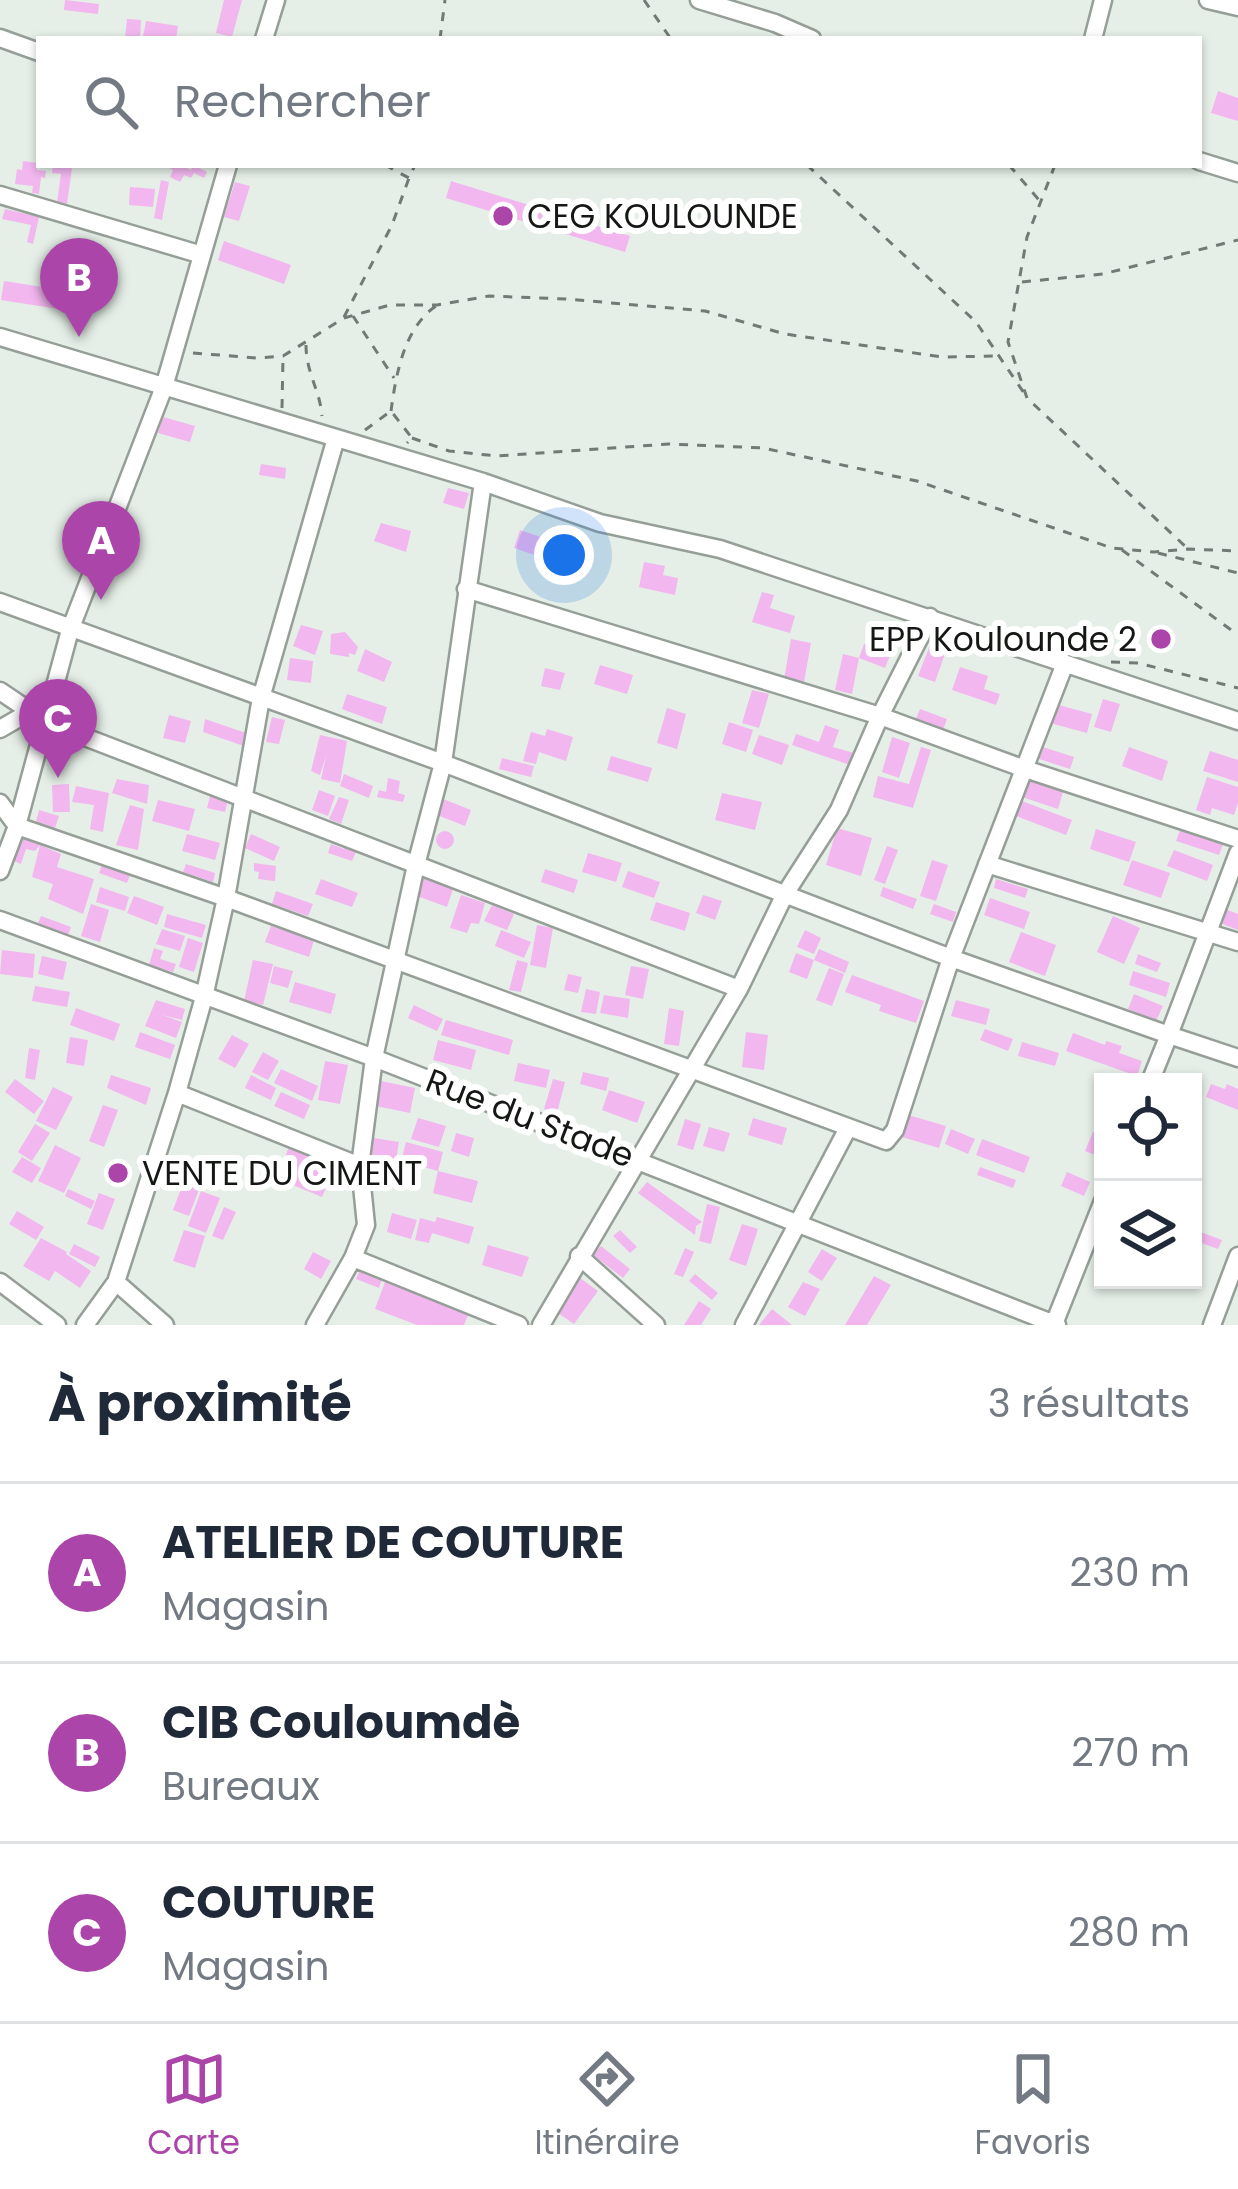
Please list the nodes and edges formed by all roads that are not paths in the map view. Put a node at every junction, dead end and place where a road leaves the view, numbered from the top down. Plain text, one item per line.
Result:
1 (276, 0) edge
2 (699, 0) edge
3 (1103, 0) edge
4 (1208, 0) edge
5 (1238, 7) edge
6 (265, 36) edge
7 (805, 36) edge
8 (1094, 36) edge
9 (0, 38) edge
10 (36, 51) edge
11 (1202, 161) edge
12 (227, 168) edge
13 (1238, 173) edge
14 (0, 195) edge
15 (202, 255) junction
16 (0, 337) edge
17 (164, 386) junction
18 (343, 440) junction
19 (483, 482) junction
20 (466, 589) junction
21 (0, 602) edge
22 (930, 617) junction
23 (70, 630) junction
24 (1064, 666) junction
25 (0, 692) edge
26 (262, 698) junction
27 (880, 716) junction
28 (1238, 721) edge
29 (46, 722) junction
30 (0, 729) edge
31 (443, 763) junction
32 (1025, 769) junction
33 (244, 796) junction
34 (0, 803) edge
35 (17, 826) junction
36 (1238, 839) edge
37 (1238, 853) edge
38 (987, 864) junction
39 (416, 865) junction
40 (0, 871) edge
41 (785, 894) junction
42 (226, 898) junction
43 (0, 920) edge
44 (1208, 931) junction
45 (1238, 942) edge
46 (950, 958) junction
47 (394, 959) junction
48 (739, 989) junction
49 (204, 997) junction
50 (1169, 1035) junction
51 (374, 1058) junction
52 (1238, 1058) edge
53 (690, 1069) junction
54 (1154, 1073) edge
55 (177, 1093) junction
56 (848, 1128) junction
57 (637, 1160) junction
58 (360, 1166) junction
59 (798, 1222) junction
60 (1094, 1225) edge
61 (579, 1256) junction
62 (1238, 1256) edge
63 (353, 1258) junction
64 (0, 1282) edge
65 (116, 1282) junction
66 (57, 1325) edge
67 (85, 1325) edge
68 (165, 1325) edge
69 (315, 1325) edge
70 (519, 1325) edge
71 (541, 1325) edge
72 (656, 1325) edge
73 (745, 1325) edge
74 (1056, 1325) edge
75 (1212, 1325) edge

1 - 6 street
2 - 7 street
3 - 8 street
4 - 5 street
9 - 10 street
11 - 13 street
12 - 15 street
14 - 15 street
15 - 17 street
16 - 17 street
17 - 18 street
17 - 23 street
18 - 19 street
18 - 26 street
19 - 20 street
19 - 22 street
20 - 27 street
20 - 31 street
21 - 23 street
22 - 24 street
22 - 27 street
23 - 26 street
23 - 29 street
24 - 28 street
24 - 32 street
25 - 29 street
26 - 31 street
26 - 33 street
27 - 32 street
27 - 41 street
29 - 30 street
29 - 33 street
29 - 35 street
31 - 39 street
31 - 41 street
32 - 36 street
32 - 38 street
33 - 39 street
33 - 42 street
34 - 35 street
35 - 40 street
35 - 42 street
37 - 44 street
38 - 44 street
38 - 46 street
39 - 47 street
39 - 48 street
41 - 46 street
41 - 48 street
42 - 47 street
42 - 49 street
43 - 49 street, Rue du Stade
44 - 45 street
44 - 50 street
46 - 50 street
46 - 56 street
47 - 51 street
47 - 53 street
48 - 53 street
49 - 51 street, Rue du Stade
49 - 55 street
50 - 52 street
50 - 54 street
51 - 57 street, Rue du Stade
51 - 58 street
53 - 56 street
53 - 57 street
55 - 58 street
55 - 65 street
56 - 59 street
57 - 59 street, Rue du Stade
57 - 61 street
58 - 63 street
59 - 73 street
59 - 74 street, Rue du Stade
60 - 74 street
61 - 71 street
61 - 72 street
62 - 75 street
63 - 69 street
63 - 70 street
64 - 66 street
65 - 67 street
65 - 68 street

